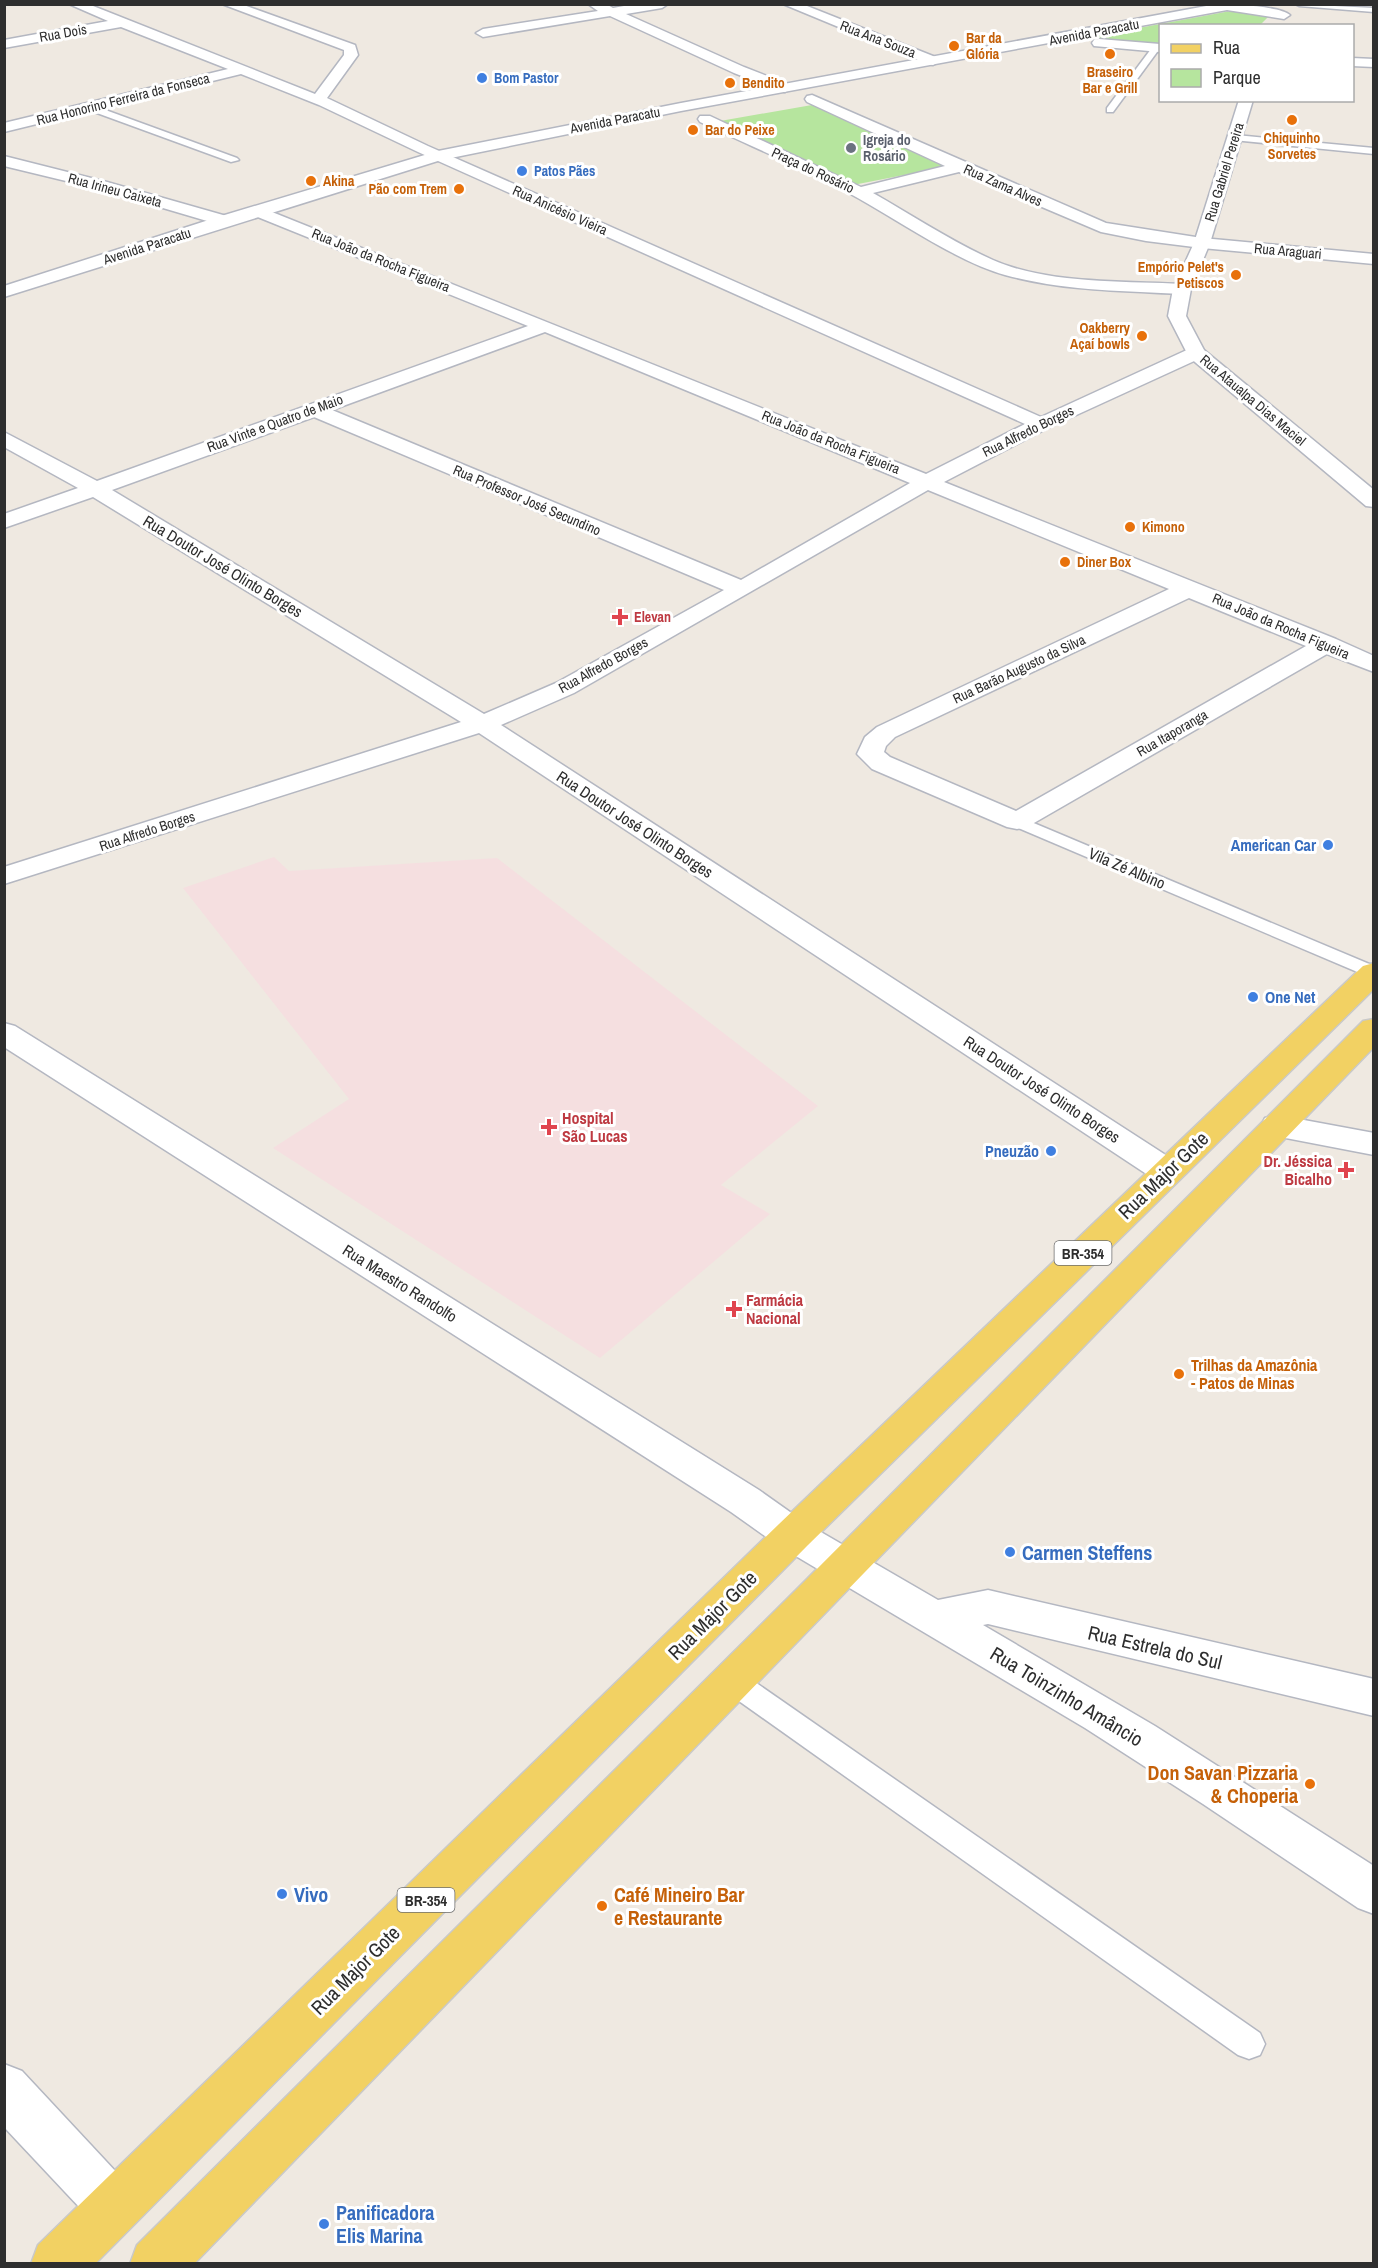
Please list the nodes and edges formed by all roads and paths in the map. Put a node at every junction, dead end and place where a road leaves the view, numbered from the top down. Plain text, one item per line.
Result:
1 (75, 4) edge
2 (228, 4) edge
3 (594, 4) edge
4 (662, 4) edge
5 (789, 4) edge
6 (1299, 4) edge
7 (1235, 6) edge
8 (1374, 10) edge
9 (609, 12) junction
10 (1283, 15) edge
11 (122, 22) junction
12 (4, 30) edge
13 (483, 33) dead end
14 (36, 38) junction
15 (1059, 39) junction
16 (1106, 43) junction
17 (4, 44) edge
18 (1159, 48) edge
19 (933, 61) junction
20 (1354, 62) edge
21 (1374, 63) edge
22 (242, 70) junction
23 (785, 88) junction
24 (318, 100) junction
25 (807, 100) joint
26 (1245, 102) edge
27 (89, 107) junction
28 (1110, 110) dead end
29 (737, 113) dead end
30 (4, 128) edge
31 (614, 136) dead end
32 (1236, 138) junction
33 (1374, 151) edge
34 (534, 153) dead end
35 (438, 156) junction
36 (234, 160) dead end
37 (4, 161) edge
38 (489, 163) dead end
39 (960, 167) junction
40 (466, 168) junction
41 (446, 174) dead end
42 (859, 192) junction
43 (256, 211) junction
44 (310, 216) dead end
45 (224, 221) junction
46 (288, 223) junction
47 (266, 229) dead end
48 (1202, 243) junction
49 (1374, 259) edge
50 (1182, 289) junction
51 (4, 292) edge
52 (545, 326) junction
53 (1197, 352) junction
54 (313, 410) junction
55 (1041, 424) junction
56 (4, 438) edge
57 (927, 482) junction
58 (95, 489) junction
59 (1374, 501) edge
60 (4, 522) edge
61 (1191, 588) junction
62 (742, 590) junction
63 (1327, 645) junction
64 (1374, 665) edge
65 (482, 724) junction
66 (882, 763) joint
67 (1017, 821) junction
68 (4, 876) edge
69 (1373, 973) edge
70 (1374, 1028) edge
71 (4, 1033) edge
72 (1277, 1126) junction
73 (1374, 1144) edge
74 (1166, 1171) junction
75 (793, 1535) junction
76 (845, 1567) junction
77 (937, 1618) junction
78 (732, 1681) junction
79 (1374, 1698) edge
80 (1374, 1893) edge
81 (1249, 2044) dead end
82 (4, 2089) edge
83 (114, 2207) junction
84 (161, 2262) edge
85 (57, 2264) edge

1 - 11 street, Rua Anicésio Vieira
2 - 24 street
3 - 9 street
4 - 9 street
5 - 19 street, Rua Ana Souza
6 - 8 lane
7 - 10 street, Avenida Paracatu
7 - 15 street, Avenida Paracatu
9 - 13 street
9 - 23 street
11 - 14 street, Rua Dois
11 - 22 street, Rua Anicésio Vieira
12 - 14 street
14 - 17 street, Rua Dois
15 - 16 street
15 - 19 street, Avenida Paracatu
16 - 18 street
16 - 25 street, Avenida Paracatu
18 - 28 lane
19 - 23 street, Avenida Paracatu
20 - 21 street
22 - 24 street, Rua Anicésio Vieira
22 - 27 street, Rua Honorino Ferreira da Fonseca
23 - 35 street, Avenida Paracatu
24 - 35 street, Rua Anicésio Vieira
25 - 39 street, Rua Zama Alves
26 - 32 street, Rua Gabriel Pereira
27 - 30 street, Rua Honorino Ferreira da Fonseca
27 - 36 lane
29 - 42 street, Praça do Rosário
31 - 34 street, Avenida Paracatu
32 - 33 lane
32 - 48 street, Rua Gabriel Pereira
35 - 40 street, Rua Anicésio Vieira
35 - 43 street, Avenida Paracatu
37 - 45 street, Rua Irineu Caixeta
38 - 40 street
39 - 42 street, Praça do Rosário
39 - 48 street, Rua Zama Alves
40 - 41 street
40 - 55 street, Rua Anicésio Vieira
42 - 50 street
43 - 45 street, Avenida Paracatu
43 - 46 street, Rua João da Rocha Figueira
44 - 46 street
45 - 51 street, Avenida Paracatu
46 - 47 street
46 - 52 street, Rua João da Rocha Figueira
48 - 49 street, Rua Araguari
48 - 50 street, Rua Ataualpa Dias Maciel
50 - 53 street, Rua Ataualpa Dias Maciel
52 - 54 street, Rua Vinte e Quatro de Maio
52 - 57 street, Rua João da Rocha Figueira
53 - 55 street, Rua Alfredo Borges
53 - 59 street, Rua Ataualpa Dias Maciel
54 - 58 street, Rua Vinte e Quatro de Maio
54 - 62 street, Rua Professor José Secundino
55 - 57 street, Rua Alfredo Borges
56 - 58 street, Rua Doutor José Olinto Borges
57 - 61 street, Rua João da Rocha Figueira
57 - 62 street, Rua Alfredo Borges
58 - 60 street, Rua Vinte e Quatro de Maio
58 - 65 street, Rua Doutor José Olinto Borges
61 - 63 street, Rua João da Rocha Figueira
61 - 66 street, Rua Barão Augusto da Silva
62 - 65 street, Rua Alfredo Borges
63 - 64 street, Rua João da Rocha Figueira
63 - 67 street, Rua Itaporanga
65 - 68 street, Rua Alfredo Borges
65 - 74 street, Rua Doutor José Olinto Borges
66 - 67 street, Vila Zé Albino
67 - 69 lane, Vila Zé Albino
69 - 74 main road, Rua Major Gote / BR-354
70 - 72 main road
71 - 75 street, Rua Maestro Randolfo
72 - 73 street
72 - 76 main road
74 - 75 main road, Rua Major Gote / BR-354
75 - 76 street, Rua Maestro Randolfo
75 - 83 main road, Rua Major Gote / BR-354
76 - 77 street, Rua Toinzinho Amâncio
76 - 78 main road
77 - 79 street, Rua Estrela do Sul
77 - 80 street, Rua Toinzinho Amâncio
78 - 81 lane
78 - 84 main road
82 - 83 street
83 - 85 main road, Rua Major Gote / BR-354

